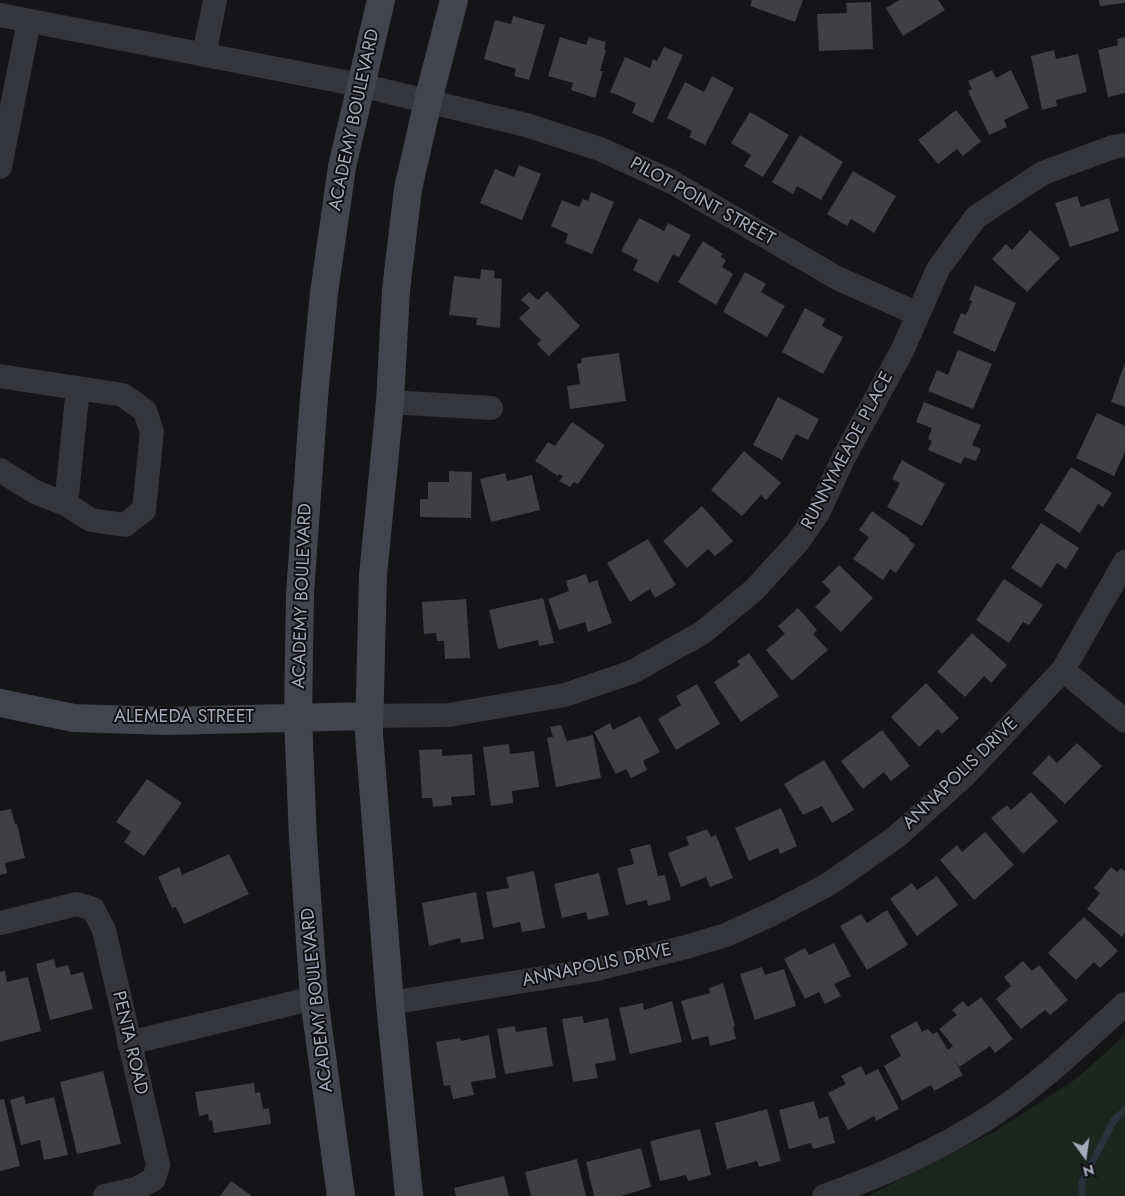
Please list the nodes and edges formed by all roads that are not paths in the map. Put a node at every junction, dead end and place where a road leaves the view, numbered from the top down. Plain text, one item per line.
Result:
1 (215, 0) edge
2 (381, 0) edge
3 (454, 0) edge
4 (0, 15) edge
5 (28, 21) junction
6 (204, 55) junction
7 (360, 85) junction
8 (428, 101) junction
9 (1125, 146) edge
10 (0, 167) edge
11 (918, 314) junction
12 (0, 376) edge
13 (78, 388) junction
14 (390, 402) junction
15 (492, 408) dead end
16 (0, 470) edge
17 (66, 504) junction
18 (1125, 562) edge
19 (1063, 670) junction
20 (0, 702) edge
21 (369, 716) junction
22 (298, 717) junction
23 (1125, 721) edge
24 (0, 924) edge
25 (314, 998) junction
26 (390, 1003) junction
27 (1125, 1004) edge
28 (129, 1043) junction
29 (105, 1196) edge
30 (341, 1196) edge
31 (409, 1196) edge
32 (824, 1196) edge

1 - 6 street
2 - 7 main road, ACADEMY BOULEVARD
3 - 8 main road
4 - 5 street, PILOT POINT STREET
5 - 6 street, PILOT POINT STREET
5 - 10 street
6 - 7 street, PILOT POINT STREET
7 - 8 street, PILOT POINT STREET
7 - 22 main road, ACADEMY BOULEVARD
8 - 11 street, PILOT POINT STREET
8 - 14 main road
9 - 11 street, RUNNYMEADE PLACE
11 - 21 street, RUNNYMEADE PLACE
12 - 13 street
13 - 17 street
13 - 17 street
14 - 15 street
14 - 21 main road
16 - 17 street
18 - 19 street, ANNAPOLIS DRIVE
19 - 23 street
19 - 26 street, ANNAPOLIS DRIVE
20 - 22 main road, ALEMEDA STREET
21 - 22 main road, ALEMEDA STREET
21 - 26 main road
22 - 25 main road, ACADEMY BOULEVARD
24 - 28 street, PENTA ROAD
25 - 28 street
25 - 30 main road, ACADEMY BOULEVARD
26 - 31 main road
27 - 32 street
28 - 29 street, PENTA ROAD

